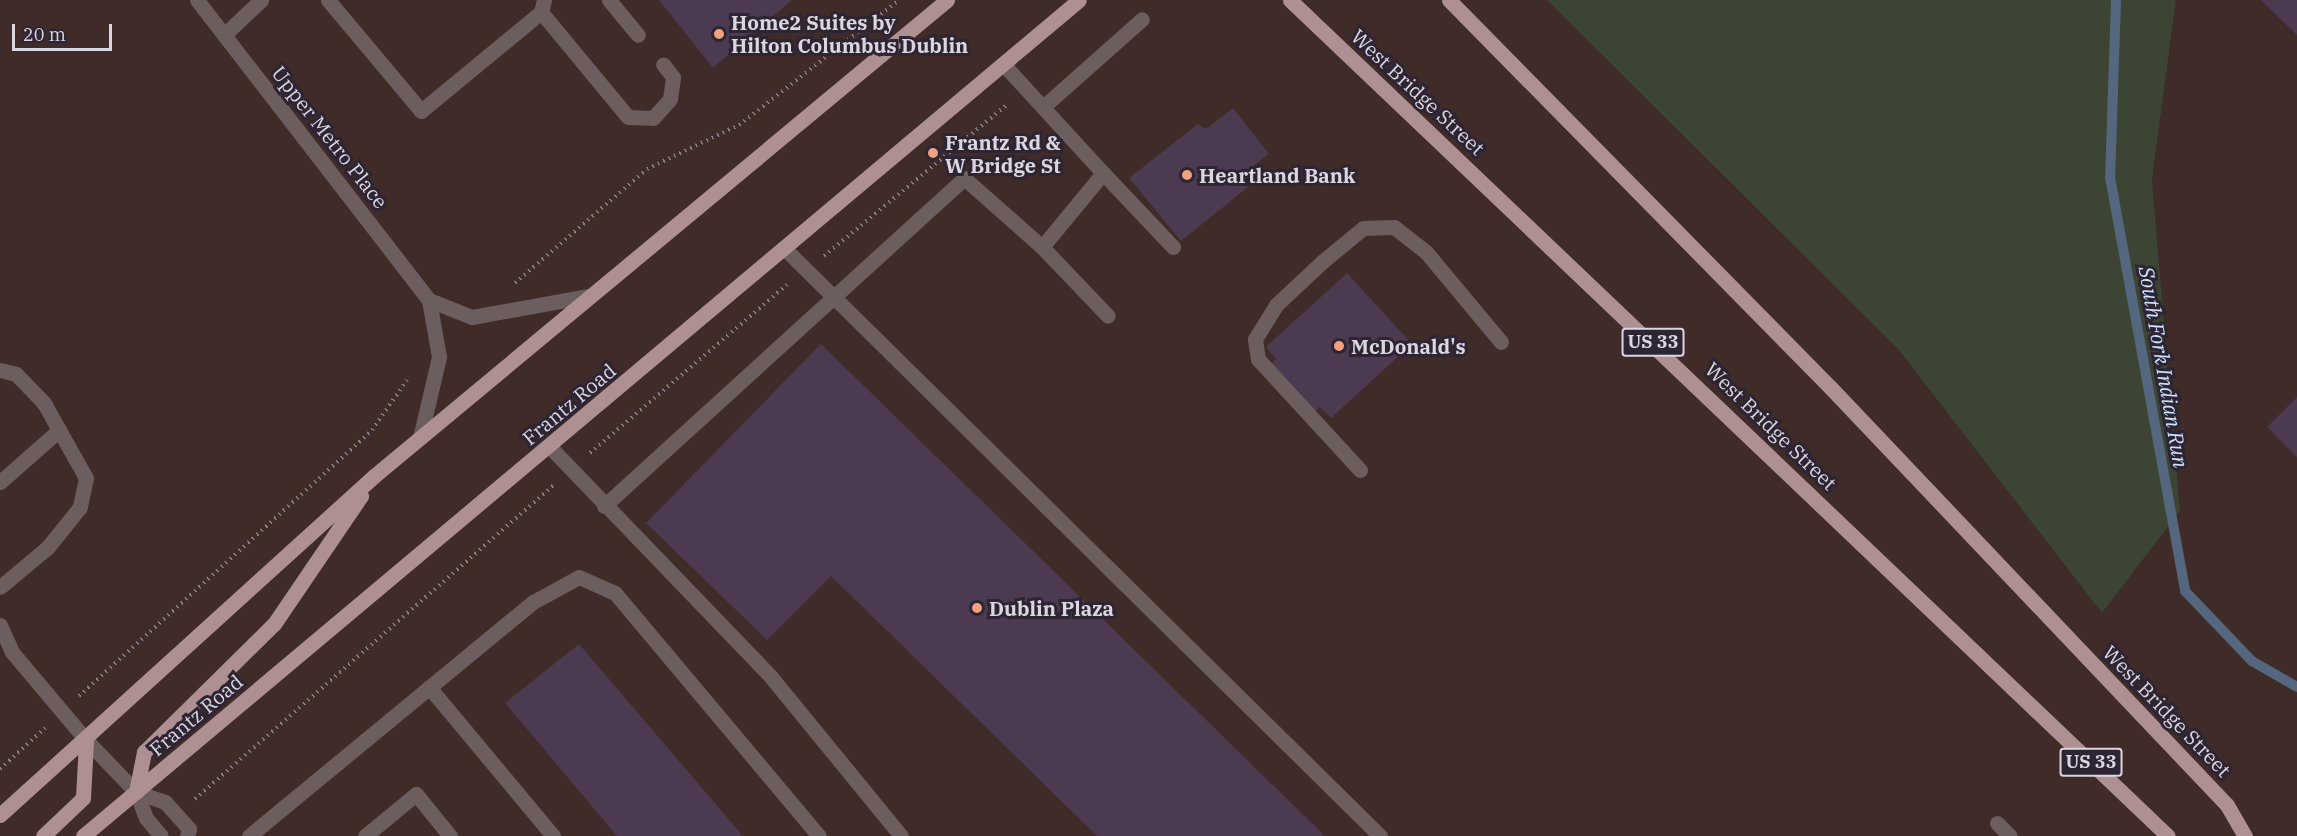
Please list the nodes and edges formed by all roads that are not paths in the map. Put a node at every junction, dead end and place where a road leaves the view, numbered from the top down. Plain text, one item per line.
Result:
1 (197, 0) edge
2 (261, 0) edge
3 (328, 0) edge
4 (609, 0) edge
5 (947, 0) edge
6 (1079, 0) edge
7 (1290, 0) edge
8 (1449, 0) edge
9 (542, 6) edge
10 (1142, 19) dead end
11 (224, 35) junction
12 (638, 35) dead end
13 (663, 64) dead end
14 (1003, 64) junction
15 (1043, 107) junction
16 (1103, 173) junction
17 (1042, 247) junction
18 (1173, 247) dead end
19 (785, 249) junction
20 (587, 297) junction
21 (834, 297) junction
22 (429, 300) junction
23 (1108, 316) dead end
24 (1501, 342) dead end
25 (0, 370) edge
26 (60, 430) junction
27 (420, 438) junction
28 (550, 447) junction
29 (1360, 470) dead end
30 (374, 476) junction
31 (0, 482) edge
32 (604, 506) junction
33 (0, 587) edge
34 (0, 625) edge
35 (429, 687) junction
36 (86, 740) junction
37 (136, 792) junction
38 (0, 814) edge
39 (1997, 823) dead end
40 (42, 836) edge
41 (83, 836) edge
42 (161, 836) edge
43 (187, 836) edge
44 (249, 836) edge
45 (365, 836) edge
46 (450, 836) edge
47 (553, 836) edge
48 (819, 836) edge
49 (901, 836) edge
50 (1380, 836) edge
51 (2010, 836) edge
52 (2168, 836) edge
53 (2245, 836) edge

1 - 11 street, Upper Metro Place
2 - 11 street
3 - 9 street
4 - 12 street
5 - 20 main road
6 - 14 main road, Frantz Road
7 - 52 main road, West Bridge Street / US 33
8 - 53 main road, West Bridge Street
9 - 13 street
10 - 15 street
11 - 22 street, Upper Metro Place
14 - 15 street
14 - 19 main road, Frantz Road
15 - 16 street
16 - 17 street
16 - 18 street
17 - 21 street
17 - 23 street
19 - 21 street
19 - 28 main road, Frantz Road
20 - 22 street
20 - 27 main road
21 - 32 street
21 - 50 street
22 - 27 street, Upper Metro Place
24 - 29 street
25 - 26 street
26 - 31 street
26 - 33 street
27 - 30 main road
28 - 32 street
28 - 37 main road, Frantz Road
30 - 36 main road
30 - 37 main road
32 - 49 street
34 - 36 street
35 - 44 street
35 - 47 street
35 - 48 street
36 - 37 street
36 - 38 main road
36 - 40 main road
37 - 41 main road, Frantz Road
37 - 42 street
37 - 43 street
39 - 51 street
45 - 46 street

